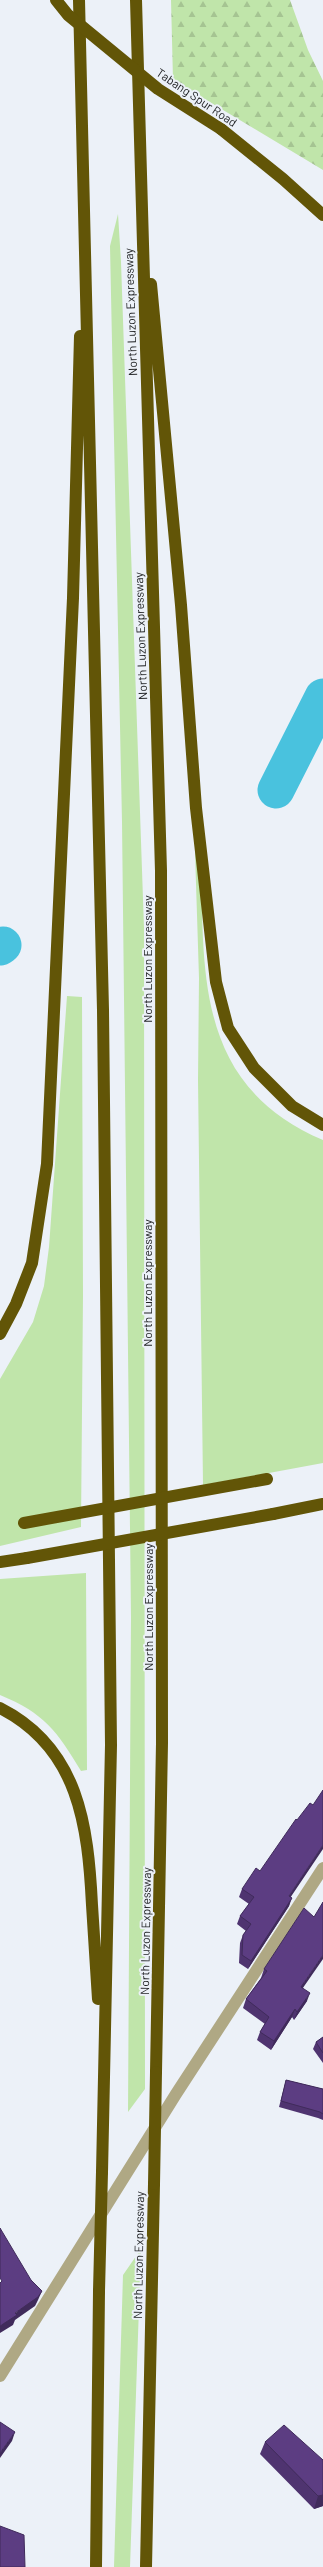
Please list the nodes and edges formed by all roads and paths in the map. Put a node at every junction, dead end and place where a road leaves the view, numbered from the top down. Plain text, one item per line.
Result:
1 (56, 0) edge
2 (80, 0) edge
3 (136, 0) edge
4 (140, 171) junction
5 (84, 185) junction
6 (323, 215) edge
7 (323, 1125) edge
8 (0, 1334) edge
9 (267, 1479) dead end
10 (323, 1504) edge
11 (24, 1523) dead end
12 (0, 1562) edge
13 (0, 1708) edge
14 (323, 1868) edge
15 (103, 2089) junction
16 (0, 2376) edge
17 (96, 2567) edge
18 (146, 2567) edge

1 - 6 highway, Tabang Spur Road, bridge
2 - 5 highway
3 - 4 highway, North Luzon Expressway
4 - 7 highway
4 - 18 highway, North Luzon Expressway, bridge
5 - 8 highway
5 - 15 highway
9 - 11 highway, bridge
10 - 12 highway, bridge
13 - 15 highway
14 - 16 street
15 - 17 highway, bridge

